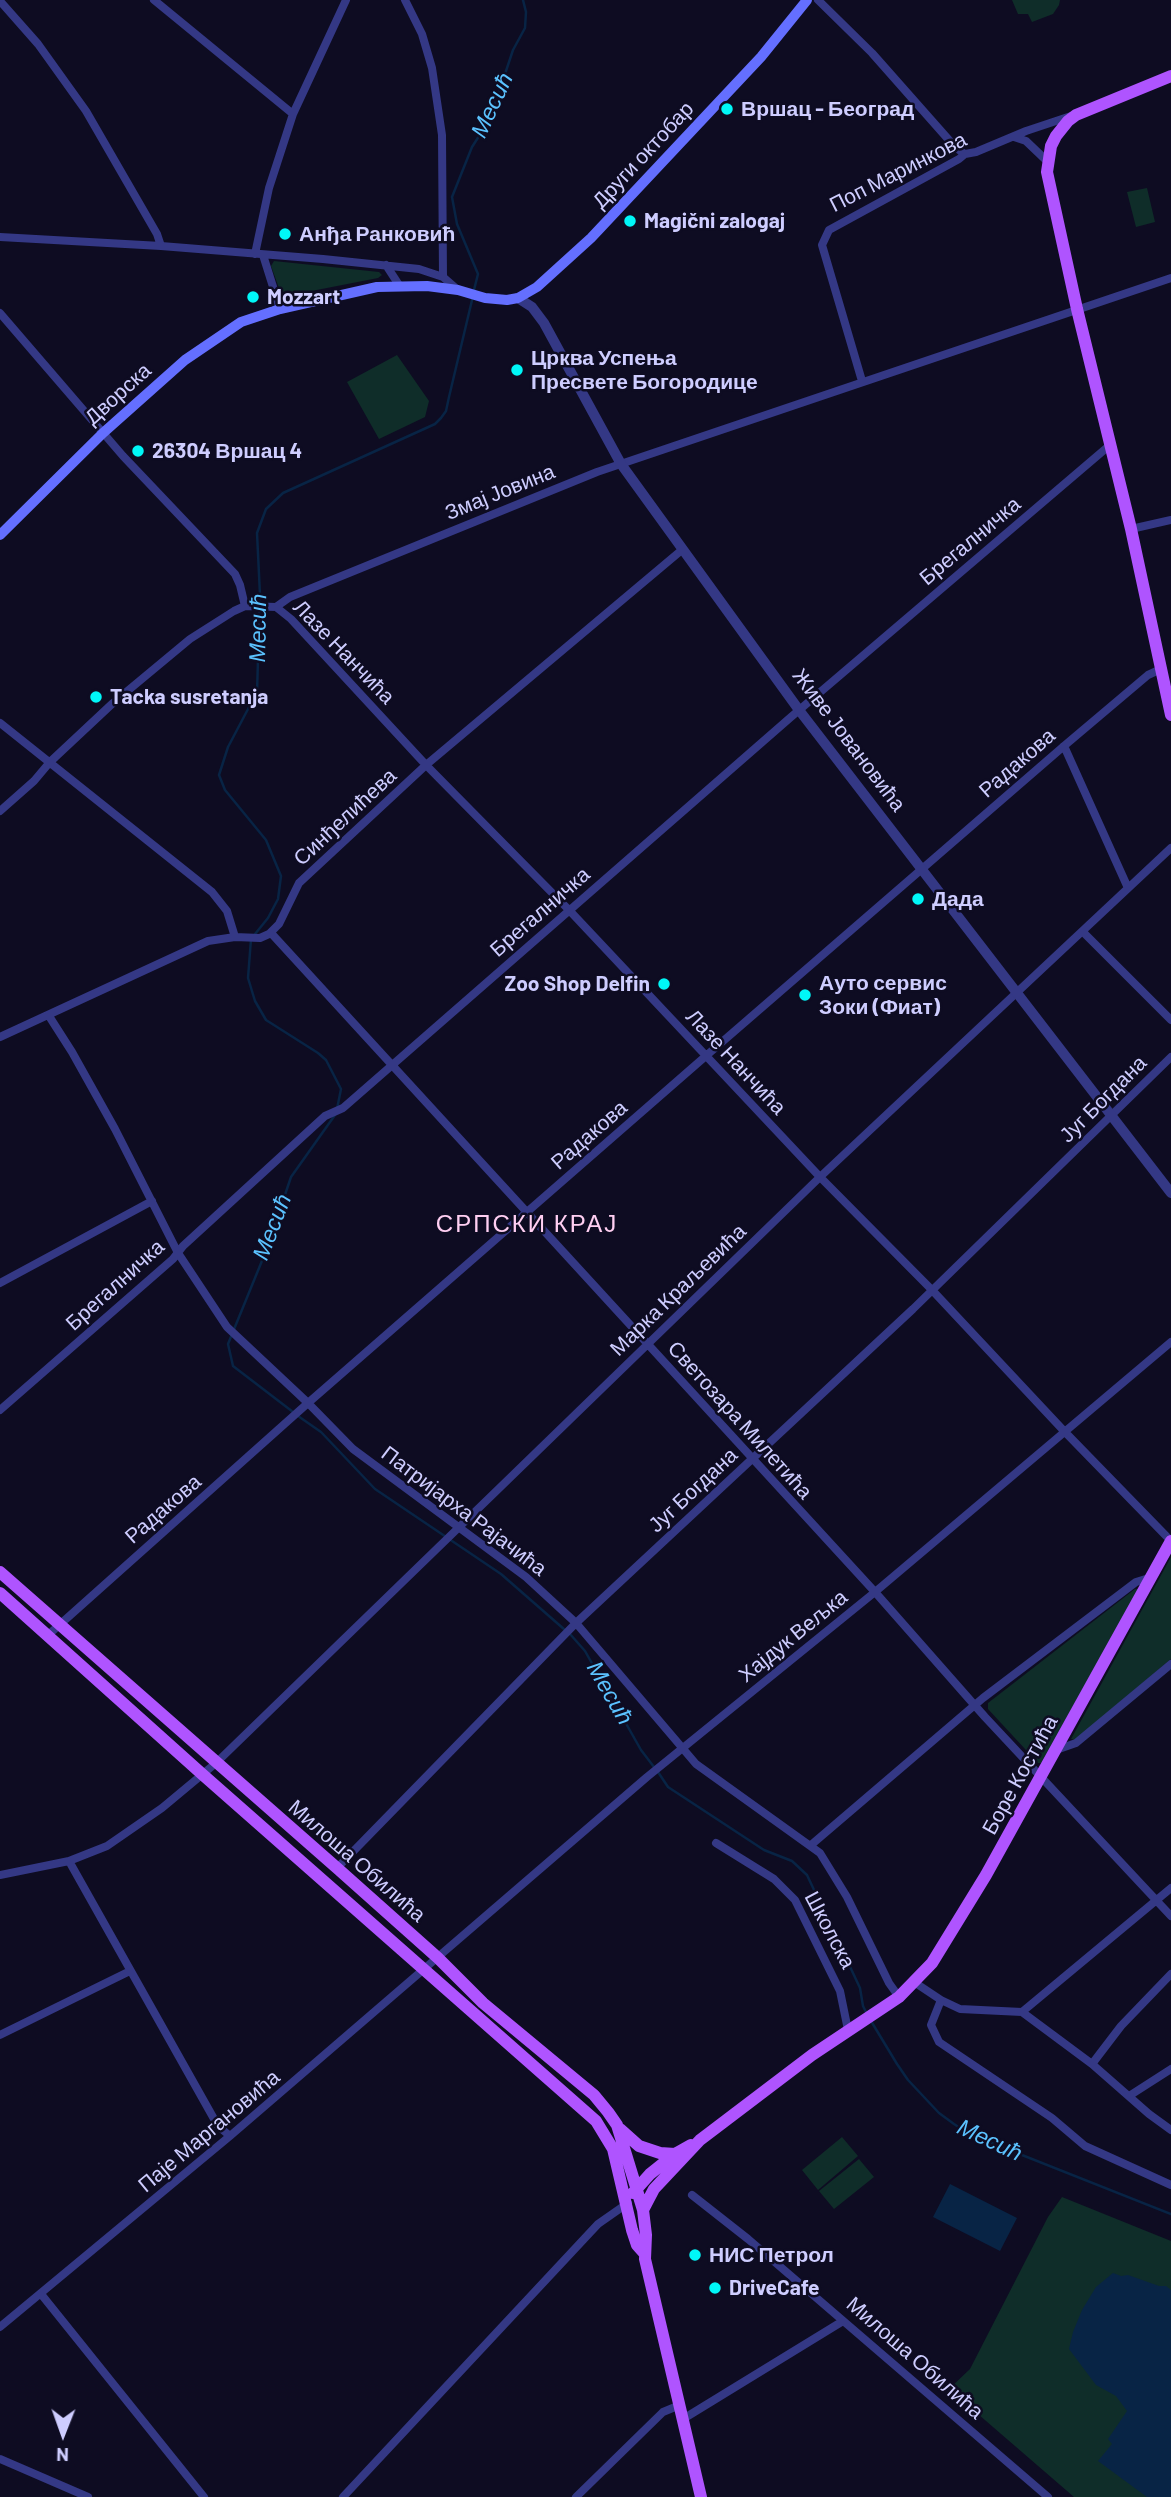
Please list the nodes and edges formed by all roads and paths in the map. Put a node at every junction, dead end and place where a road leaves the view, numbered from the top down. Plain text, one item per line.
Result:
1 (154, 0) edge
2 (346, 0) edge
3 (405, 0) edge
4 (807, 0) edge
5 (818, 0) edge
6 (0, 1) edge
7 (1171, 76) edge
8 (293, 114) junction
9 (1076, 115) junction
10 (1013, 137) junction
11 (965, 154) junction
12 (1048, 162) junction
13 (0, 237) edge
14 (161, 246) junction
15 (259, 254) junction
16 (386, 265) junction
17 (443, 277) junction
18 (1171, 278) edge
19 (399, 285) junction
20 (462, 291) junction
21 (519, 298) junction
22 (280, 309) junction
23 (1077, 309) junction
24 (0, 313) edge
25 (862, 381) junction
26 (103, 433) junction
27 (1110, 445) junction
28 (621, 464) junction
29 (1171, 520) edge
30 (1131, 528) junction
31 (0, 535) edge
32 (683, 549) junction
33 (248, 606) junction
34 (272, 607) junction
35 (1161, 668) junction
36 (799, 710) junction
37 (1171, 715) edge
38 (0, 723) edge
39 (1064, 746) junction
40 (50, 762) junction
41 (426, 765) junction
42 (0, 811) edge
43 (1171, 848) edge
44 (923, 869) junction
45 (1128, 888) junction
46 (569, 910) junction
47 (1083, 932) junction
48 (271, 933) junction
49 (239, 938) junction
50 (1018, 990) junction
51 (49, 1016) junction
52 (1171, 1020) edge
53 (0, 1037) edge
54 (707, 1055) junction
55 (1171, 1057) edge
56 (393, 1065) junction
57 (1112, 1116) junction
58 (820, 1177) junction
59 (1171, 1193) edge
60 (152, 1201) junction
61 (527, 1213) junction
62 (178, 1253) junction
63 (0, 1283) edge
64 (932, 1290) junction
65 (1171, 1342) edge
66 (648, 1345) junction
67 (308, 1403) junction
68 (0, 1410) edge
69 (1064, 1431) junction
70 (751, 1460) junction
71 (458, 1526) junction
72 (1171, 1541) edge
73 (0, 1572) edge
74 (1152, 1577) junction
75 (875, 1592) junction
76 (0, 1593) edge
77 (58, 1624) junction
78 (574, 1625) junction
79 (47, 1636) junction
80 (1171, 1664) edge
81 (975, 1706) junction
82 (682, 1750) junction
83 (1056, 1750) junction
84 (216, 1763) junction
85 (202, 1774) junction
86 (1042, 1776) junction
87 (716, 1843) dead end
88 (811, 1845) junction
89 (69, 1861) junction
90 (337, 1868) junction
91 (0, 1875) edge
92 (1171, 1888) edge
93 (1156, 1900) junction
94 (1171, 1916) edge
95 (438, 1958) junction
96 (425, 1970) junction
97 (130, 1971) junction
98 (1171, 1974) edge
99 (914, 1982) junction
100 (899, 1997) junction
101 (940, 2000) junction
102 (1022, 2012) junction
103 (853, 2027) junction
104 (0, 2035) edge
105 (1092, 2064) junction
106 (1171, 2069) edge
107 (1129, 2096) junction
108 (617, 2125) junction
109 (1171, 2130) edge
110 (230, 2136) junction
111 (700, 2140) junction
112 (675, 2154) junction
113 (1171, 2185) edge
114 (636, 2188) junction
115 (692, 2195) dead end
116 (628, 2203) junction
117 (643, 2210) junction
118 (645, 2254) junction
119 (41, 2294) junction
120 (843, 2320) junction
121 (0, 2327) edge
122 (680, 2405) junction
123 (683, 2419) junction
124 (0, 2459) edge
125 (88, 2497) edge
126 (204, 2497) edge
127 (343, 2497) edge
128 (576, 2497) edge
129 (701, 2497) edge
130 (1048, 2497) edge

1 - 8 street
2 - 8 street
3 - 17 street
4 - 21 main road, Други октобар
5 - 11 street
6 - 14 street
7 - 9 main road, Поп Маринкова
8 - 15 street
9 - 10 street, Поп Маринкова
9 - 12 main road
10 - 11 street, Поп Маринкова
10 - 12 street
11 - 25 street, Поп Маринкова
12 - 23 main road
13 - 14 street
14 - 15 street
15 - 16 street
15 - 22 street
16 - 17 street
16 - 19 street
17 - 20 street
18 - 23 street, Змај Јовина
19 - 20 main road, Дворска
19 - 22 main road, Дворска
20 - 21 main road, Дворска
21 - 28 street, Живе Јовановића
22 - 26 main road, Дворска
23 - 25 street, Змај Јовина
23 - 27 main road
24 - 26 street
25 - 28 street, Змај Јовина
26 - 31 main road, Дворска
26 - 33 street
27 - 30 main road
27 - 36 street, Брегалничка
28 - 32 street, Живе Јовановића
28 - 34 street, Змај Јовина
29 - 30 street
30 - 35 main road
32 - 36 street, Живе Јовановића
32 - 41 street, Синђелићева
33 - 34 street, Змај Јовина
33 - 40 street
34 - 41 street, Лазе Нанчића
35 - 37 main road
35 - 39 street, Радакова
36 - 44 street, Живе Јовановића
36 - 46 street, Брегалничка
38 - 40 street
39 - 44 street, Радакова
39 - 45 street
40 - 42 street
40 - 49 street
41 - 46 street, Лазе Нанчића
41 - 48 street, Синђелићева
43 - 45 street, Марка Краљевића
44 - 50 street, Живе Јовановића
44 - 54 street, Радакова
45 - 47 street, Марка Краљевића
46 - 54 street, Лазе Нанчића
46 - 56 street, Брегалничка
47 - 50 street, Марка Краљевића
47 - 52 street
48 - 49 street
48 - 56 street, Светозара Милетића
49 - 51 street
50 - 57 street, Живе Јовановића
50 - 58 street, Марка Краљевића
51 - 53 street
51 - 60 street, Патријарха Рајачића
54 - 58 street, Лазе Нанчића
54 - 61 street, Радакова
55 - 57 street, Југ Богдана
56 - 61 street, Светозара Милетића
56 - 62 street, Брегалничка
57 - 59 street, Живе Јовановића
57 - 64 street, Југ Богдана
58 - 64 street, Лазе Нанчића
58 - 66 street, Марка Краљевића
60 - 62 street, Патријарха Рајачића
60 - 63 street
61 - 66 street, Светозара Милетића
61 - 67 street, Радакова
62 - 67 street, Патријарха Рајачића
62 - 68 street, Брегалничка
64 - 69 street, Лазе Нанчића
64 - 70 street, Југ Богдана
65 - 69 street, Хајдук Вељка
66 - 70 street, Светозара Милетића
66 - 71 street, Марка Краљевића
67 - 71 street, Патријарха Рајачића
67 - 77 street, Радакова
69 - 72 street, Лазе Нанчића
69 - 75 street, Хајдук Вељка
70 - 75 street, Светозара Милетића
70 - 78 street, Југ Богдана
71 - 78 street, Патријарха Рајачића
71 - 84 street, Марка Краљевића
72 - 74 main road, Боре Костића
73 - 77 main road, Милоша Обилића
74 - 81 street
74 - 83 main road, Боре Костића
75 - 81 street, Светозара Милетића
75 - 82 street, Хајдук Вељка
76 - 79 main road, Милоша Обилића
77 - 79 street, Радакова
77 - 84 main road, Милоша Обилића
78 - 82 street, Патријарха Рајачића
78 - 90 street, Југ Богдана
79 - 85 main road, Милоша Обилића
80 - 83 street
81 - 86 street, Светозара Милетића
81 - 88 street
82 - 88 street, Патријарха Рајачића
82 - 95 street, Хајдук Вељка
83 - 86 main road, Боре Костића
84 - 85 street, Марка Краљевића
84 - 90 main road, Милоша Обилића
85 - 89 street, Марка Краљевића
85 - 96 main road, Милоша Обилића
86 - 93 street, Светозара Милетића
86 - 99 main road, Боре Костића
87 - 103 street, Школска
88 - 100 street, Патријарха Рајачића
89 - 91 street, Марка Краљевића
89 - 97 street
90 - 95 main road, Милоша Обилића
92 - 93 street
93 - 94 street, Светозара Милетића
93 - 102 street
95 - 96 street, Паје Маргановића
95 - 108 main road, Милоша Обилића
96 - 110 street, Паје Маргановића
96 - 116 main road, Милоша Обилића
97 - 104 street
97 - 110 street
98 - 105 street
99 - 100 main road, Боре Костића
99 - 101 street
100 - 103 main road, Боре Костића
101 - 102 street
101 - 113 street
102 - 105 street
103 - 111 main road
105 - 107 street
106 - 107 street
107 - 109 street
108 - 112 main road
108 - 114 main road, Милоша Обилића
110 - 119 street, Паје Маргановића
111 - 112 main road
111 - 117 main road
112 - 114 main road
114 - 116 main road
114 - 117 main road, Милоша Обилића
115 - 120 street, Милоша Обилића
116 - 117 main road
116 - 118 main road, Милоша Обилића
116 - 127 street
117 - 118 main road, Милоша Обилића
118 - 122 main road
119 - 121 street, Паје Маргановића
119 - 126 street
120 - 123 street
120 - 130 street, Милоша Обилића
122 - 123 main road
122 - 128 street
123 - 129 main road
124 - 125 street

